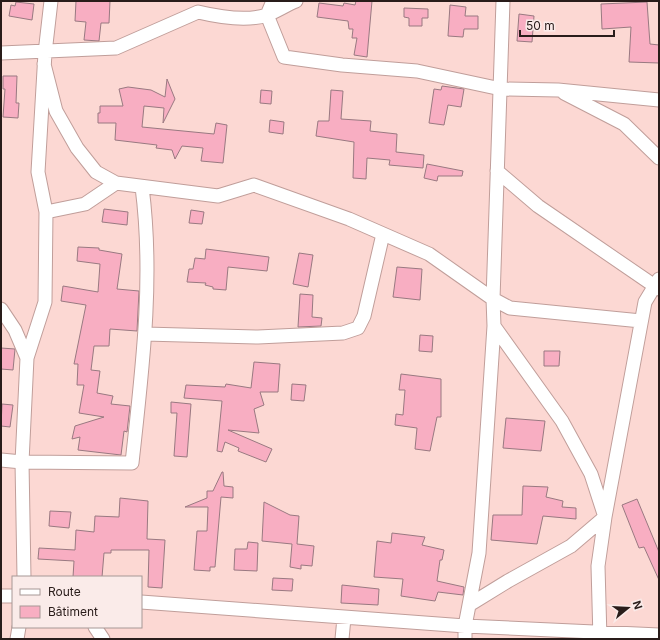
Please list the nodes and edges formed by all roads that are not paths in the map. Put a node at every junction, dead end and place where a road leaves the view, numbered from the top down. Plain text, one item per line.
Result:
1 (51, 1) edge
2 (273, 1) edge
3 (296, 1) edge
4 (503, 1) edge
5 (267, 15) junction
6 (1, 53) edge
7 (44, 58) junction
8 (501, 89) junction
9 (558, 90) junction
10 (659, 100) edge
11 (659, 158) edge
12 (497, 171) junction
13 (116, 183) junction
14 (142, 187) junction
15 (46, 212) junction
16 (383, 234) junction
17 (657, 284) edge
18 (493, 299) junction
19 (1, 309) edge
20 (641, 321) junction
21 (494, 326) junction
22 (146, 334) junction
23 (27, 358) junction
24 (1, 460) edge
25 (22, 462) junction
26 (605, 517) junction
27 (24, 576) edge
28 (1, 596) edge
29 (12, 596) edge
30 (142, 602) edge
31 (469, 606) junction
32 (344, 618) junction
33 (19, 628) edge
34 (96, 628) edge
35 (465, 632) edge
36 (600, 635) edge
37 (659, 635) edge
38 (17, 639) edge
39 (103, 639) edge
40 (342, 639) edge

1 - 7 street
2 - 5 street
3 - 5 street
4 - 8 street
5 - 7 street
5 - 8 street
6 - 7 street
7 - 13 street
7 - 15 street
8 - 9 street
8 - 12 street
9 - 10 street
9 - 11 street
12 - 17 street
12 - 18 street
13 - 14 street
13 - 15 street
14 - 16 street
14 - 22 street
15 - 23 street
16 - 18 street
16 - 22 street
17 - 20 street
18 - 20 street
18 - 21 street
19 - 23 street
20 - 26 street
21 - 26 street
21 - 31 street
22 - 25 street
23 - 25 street
24 - 25 street
25 - 27 street
26 - 31 street
26 - 36 street
28 - 29 street
30 - 32 street
31 - 35 street
32 - 35 street
32 - 40 street
33 - 38 street
34 - 39 street
35 - 36 street
36 - 37 street

